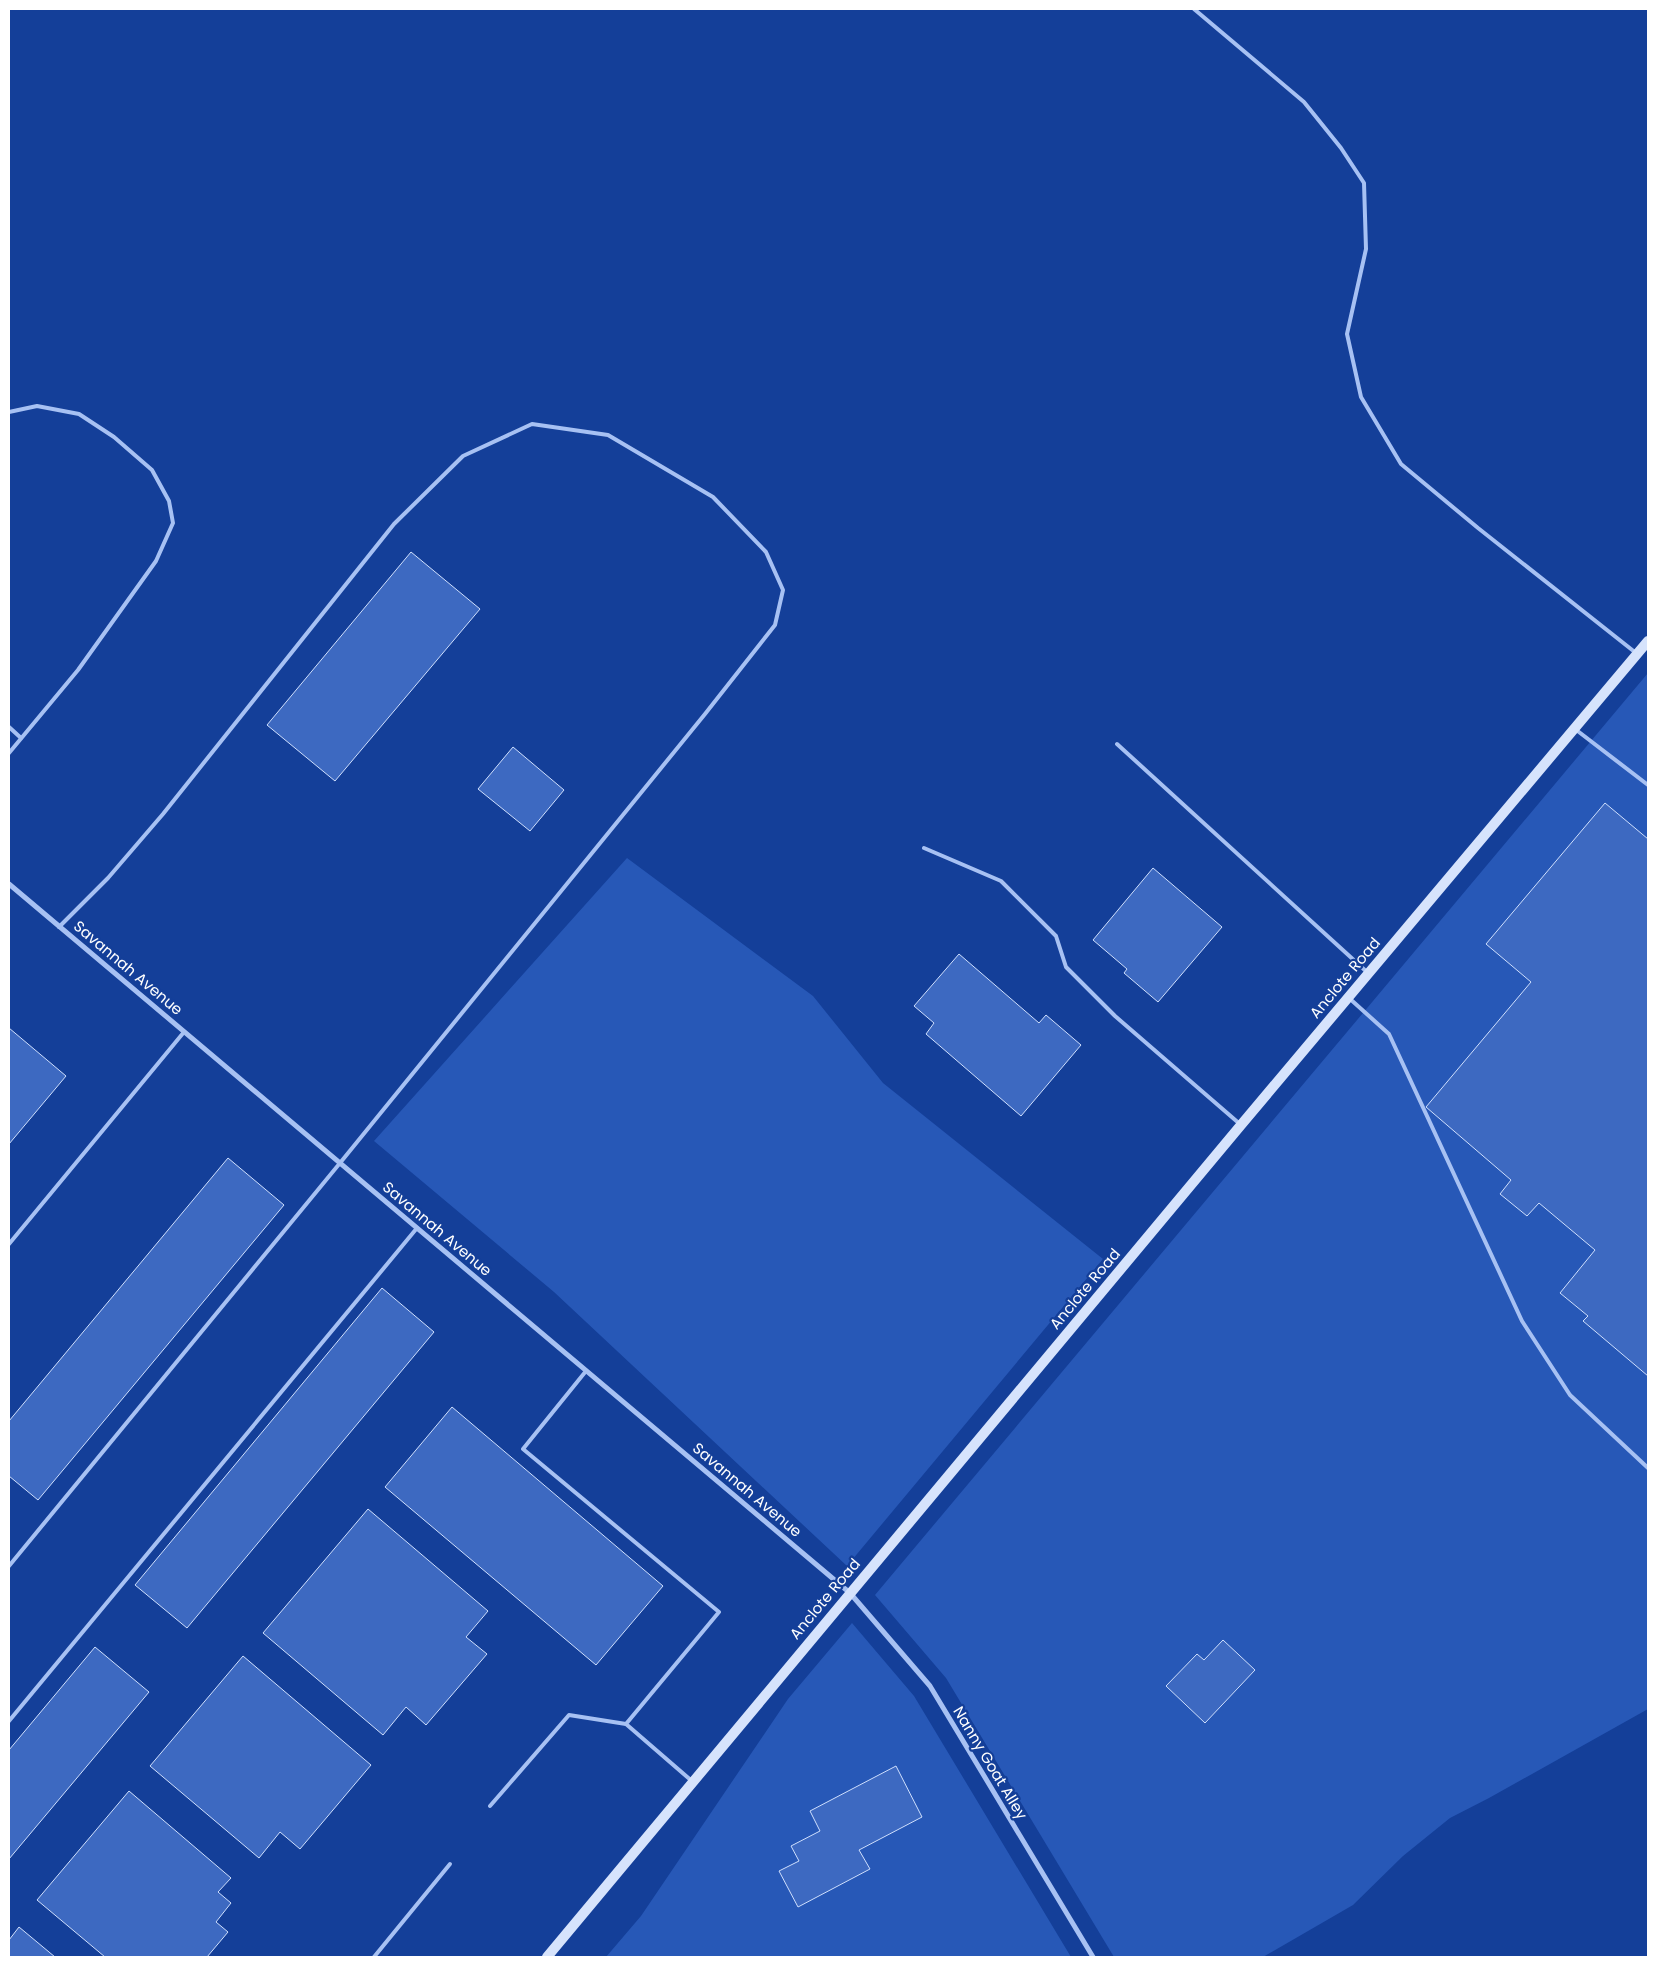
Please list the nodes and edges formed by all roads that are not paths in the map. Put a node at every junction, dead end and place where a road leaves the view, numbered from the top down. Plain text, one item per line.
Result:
1 (1194, 9) edge
2 (9, 412) edge
3 (1648, 641) edge
4 (1638, 654) junction
5 (9, 727) edge
6 (1575, 729) junction
7 (22, 738) junction
8 (1117, 744) dead end
9 (9, 754) edge
10 (1648, 786) edge
11 (924, 848) dead end
12 (9, 884) edge
13 (59, 926) junction
14 (1368, 973) junction
15 (1348, 997) junction
16 (184, 1032) junction
17 (1241, 1125) junction
18 (340, 1163) junction
19 (417, 1228) junction
20 (9, 1244) edge
21 (586, 1371) junction
22 (1648, 1468) edge
23 (9, 1566) edge
24 (850, 1593) junction
25 (9, 1721) edge
26 (626, 1724) junction
27 (692, 1782) junction
28 (490, 1806) dead end
29 (450, 1864) dead end
30 (374, 1957) edge
31 (547, 1957) edge
32 (1093, 1957) edge

1 - 4 lane
2 - 7 lane
3 - 4 street, Anclote Road
4 - 6 street, Anclote Road
5 - 7 lane
6 - 10 lane
6 - 14 street, Anclote Road
7 - 9 lane
8 - 14 lane
11 - 17 lane
12 - 13 street, Savannah Avenue
13 - 16 street, Savannah Avenue
13 - 18 lane
14 - 15 street, Anclote Road
15 - 17 street, Anclote Road
15 - 22 lane
16 - 18 street, Savannah Avenue
16 - 20 lane
17 - 24 street, Anclote Road
18 - 19 street, Savannah Avenue
18 - 23 lane
19 - 21 street, Savannah Avenue
19 - 25 lane
21 - 24 street, Savannah Avenue
21 - 26 lane
24 - 27 street, Anclote Road
24 - 32 street, Nanny Goat Alley
26 - 27 lane
26 - 28 lane
27 - 31 street, Anclote Road
29 - 30 lane

